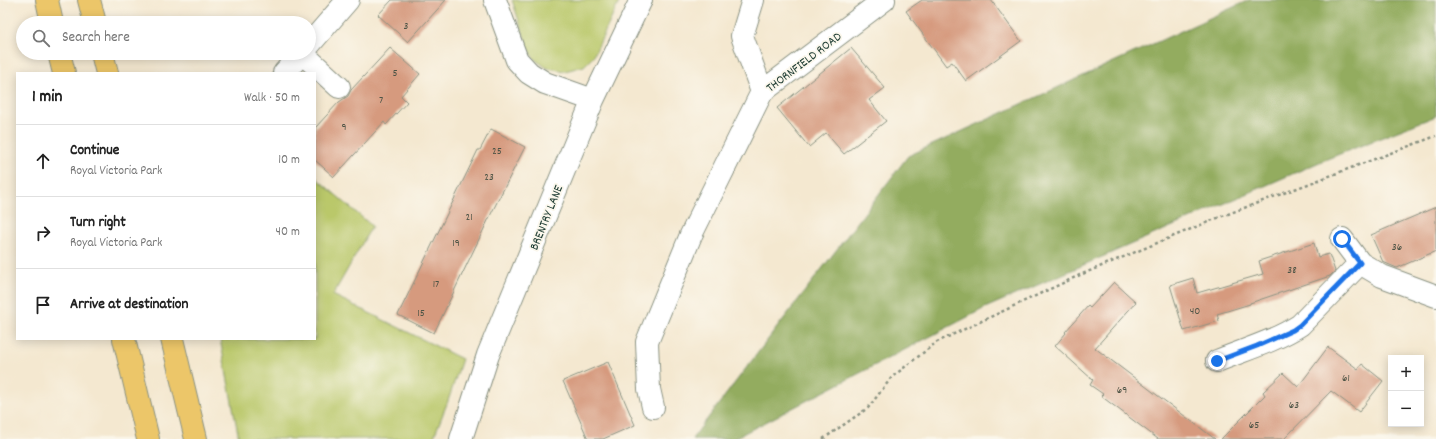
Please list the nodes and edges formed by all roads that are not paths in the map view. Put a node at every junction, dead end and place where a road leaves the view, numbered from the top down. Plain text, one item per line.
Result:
1 (47, 0) edge
2 (89, 0) edge
3 (348, 0) edge
4 (495, 0) edge
5 (642, 0) edge
6 (754, 0) edge
7 (884, 0) edge
8 (50, 16) edge
9 (93, 16) edge
10 (316, 37) edge
11 (61, 60) edge
12 (104, 60) edge
13 (296, 60) edge
14 (310, 60) edge
15 (64, 72) edge
16 (107, 72) edge
17 (285, 72) edge
18 (339, 87) dead end
19 (762, 92) junction
20 (593, 100) junction
21 (1342, 239) dead end
22 (1360, 263) junction
23 (1436, 296) edge
24 (124, 340) edge
25 (172, 340) edge
26 (1217, 361) dead end
27 (653, 407) dead end
28 (148, 439) edge
29 (196, 439) edge
30 (461, 439) edge

1 - 8 main road
2 - 9 main road
3 - 10 street
4 - 20 street
5 - 20 street, BRENTRY LANE
6 - 19 street, THORNFIELD ROAD
7 - 19 street, THORNFIELD ROAD
11 - 15 main road
12 - 16 main road
13 - 17 street
14 - 18 street
19 - 27 street
20 - 30 street, BRENTRY LANE
21 - 22 street
22 - 23 street
22 - 26 street
24 - 28 main road
25 - 29 main road

